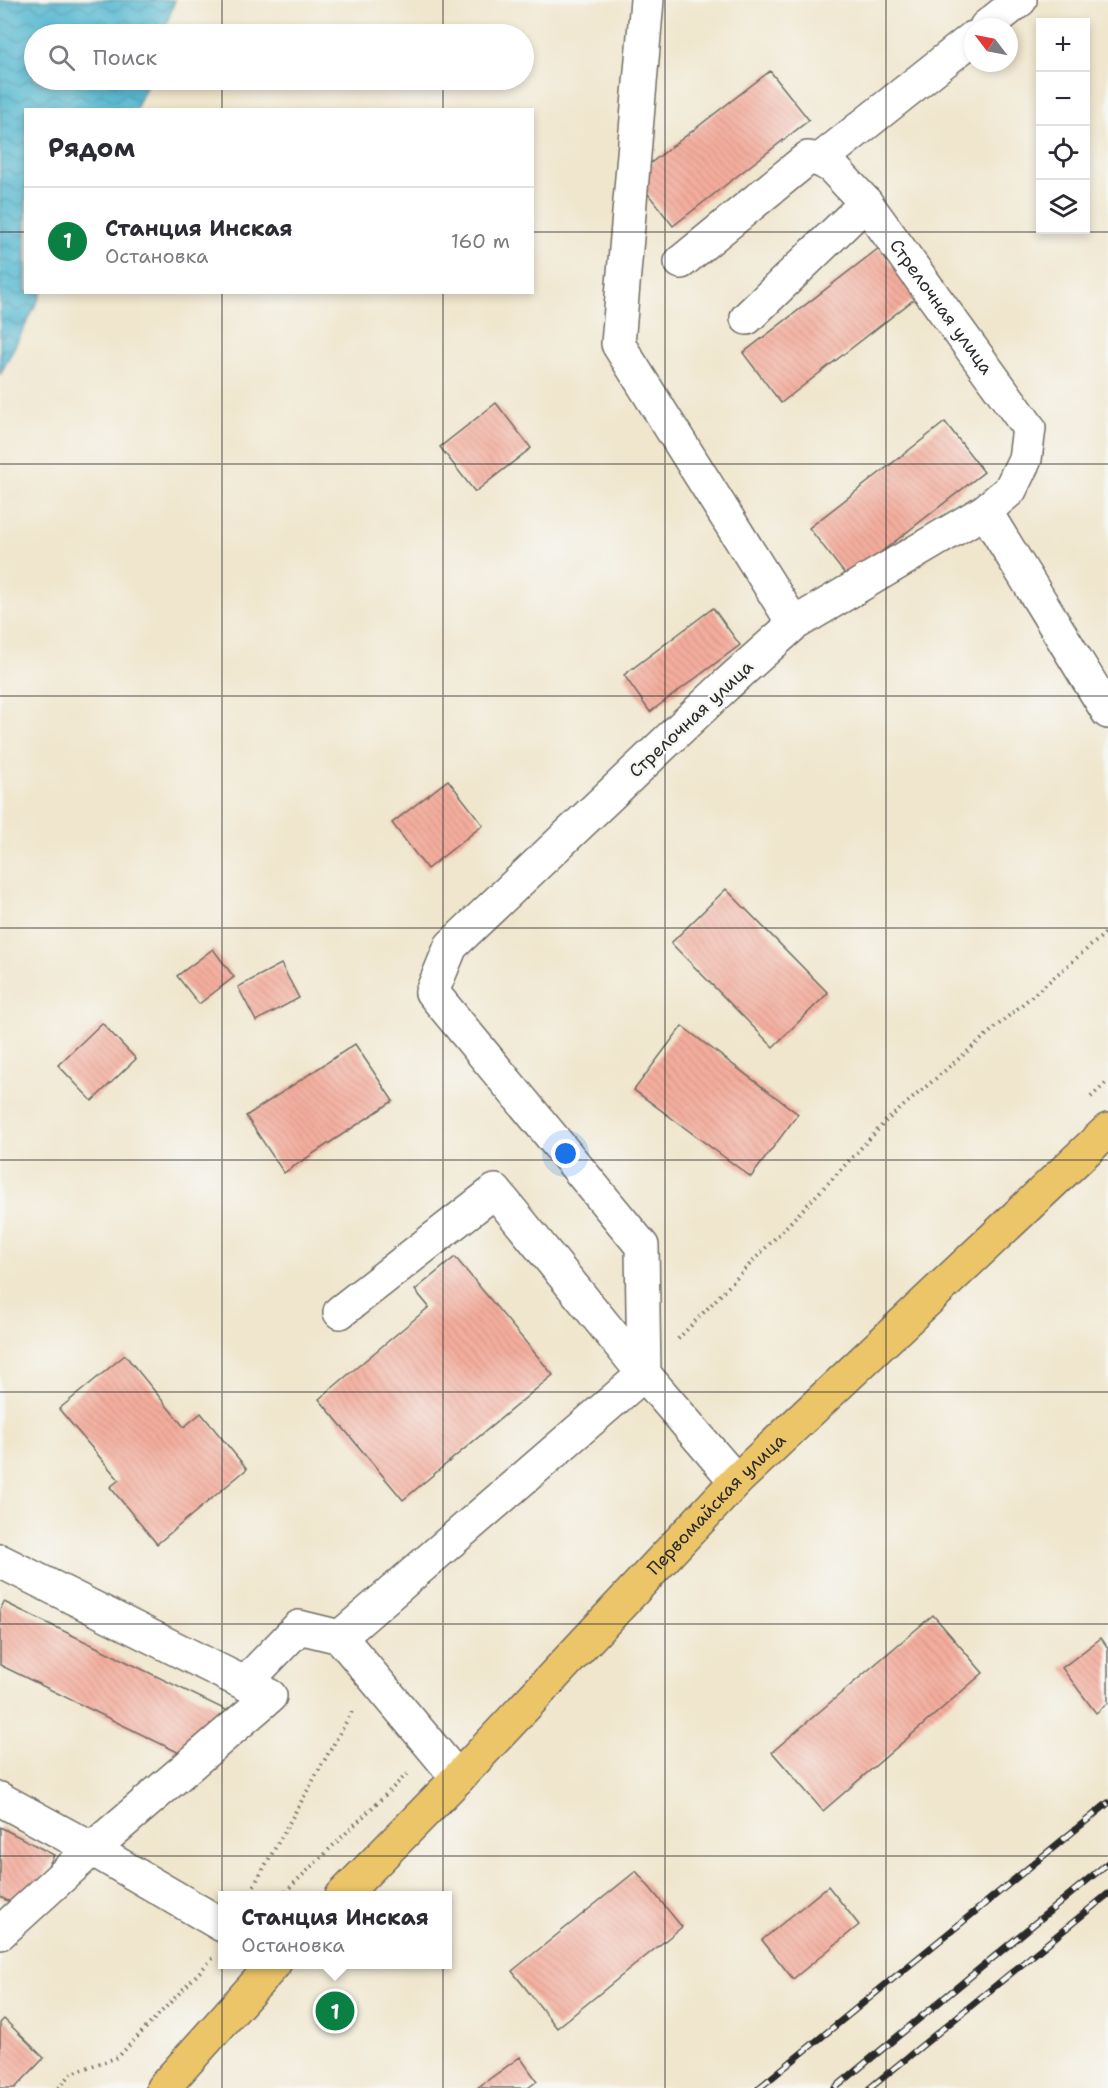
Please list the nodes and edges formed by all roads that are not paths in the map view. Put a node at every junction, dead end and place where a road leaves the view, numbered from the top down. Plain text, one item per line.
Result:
1 (647, 0) edge
2 (1020, 0) edge
3 (997, 18) edge
4 (964, 45) edge
5 (820, 160) junction
6 (866, 203) junction
7 (681, 262) dead end
8 (747, 318) dead end
9 (985, 511) junction
10 (794, 624) junction
11 (1108, 712) edge
12 (1108, 1130) edge
13 (340, 1312) dead end
14 (644, 1374) junction
15 (736, 1481) junction
16 (0, 1561) edge
17 (340, 1637) junction
18 (245, 1683) junction
19 (458, 1778) junction
20 (0, 1799) edge
21 (92, 1849) junction
22 (347, 1891) edge
23 (0, 1933) edge
24 (218, 1937) edge
25 (270, 1969) edge
26 (163, 2088) edge

1 - 10 street
2 - 3 street
4 - 5 street
5 - 6 street, Стрелочная улица
5 - 7 street
6 - 8 street
6 - 9 street, Стрелочная улица
9 - 10 street, Стрелочная улица
9 - 11 street
10 - 14 street, Стрелочная улица
12 - 15 main road, Первомайская улица
13 - 14 street
14 - 15 street
14 - 17 street
15 - 19 main road, Первомайская улица
16 - 18 street
17 - 18 street
17 - 19 street
18 - 21 street
19 - 22 main road, Первомайская улица
20 - 21 street
21 - 23 street
21 - 24 street
25 - 26 main road

